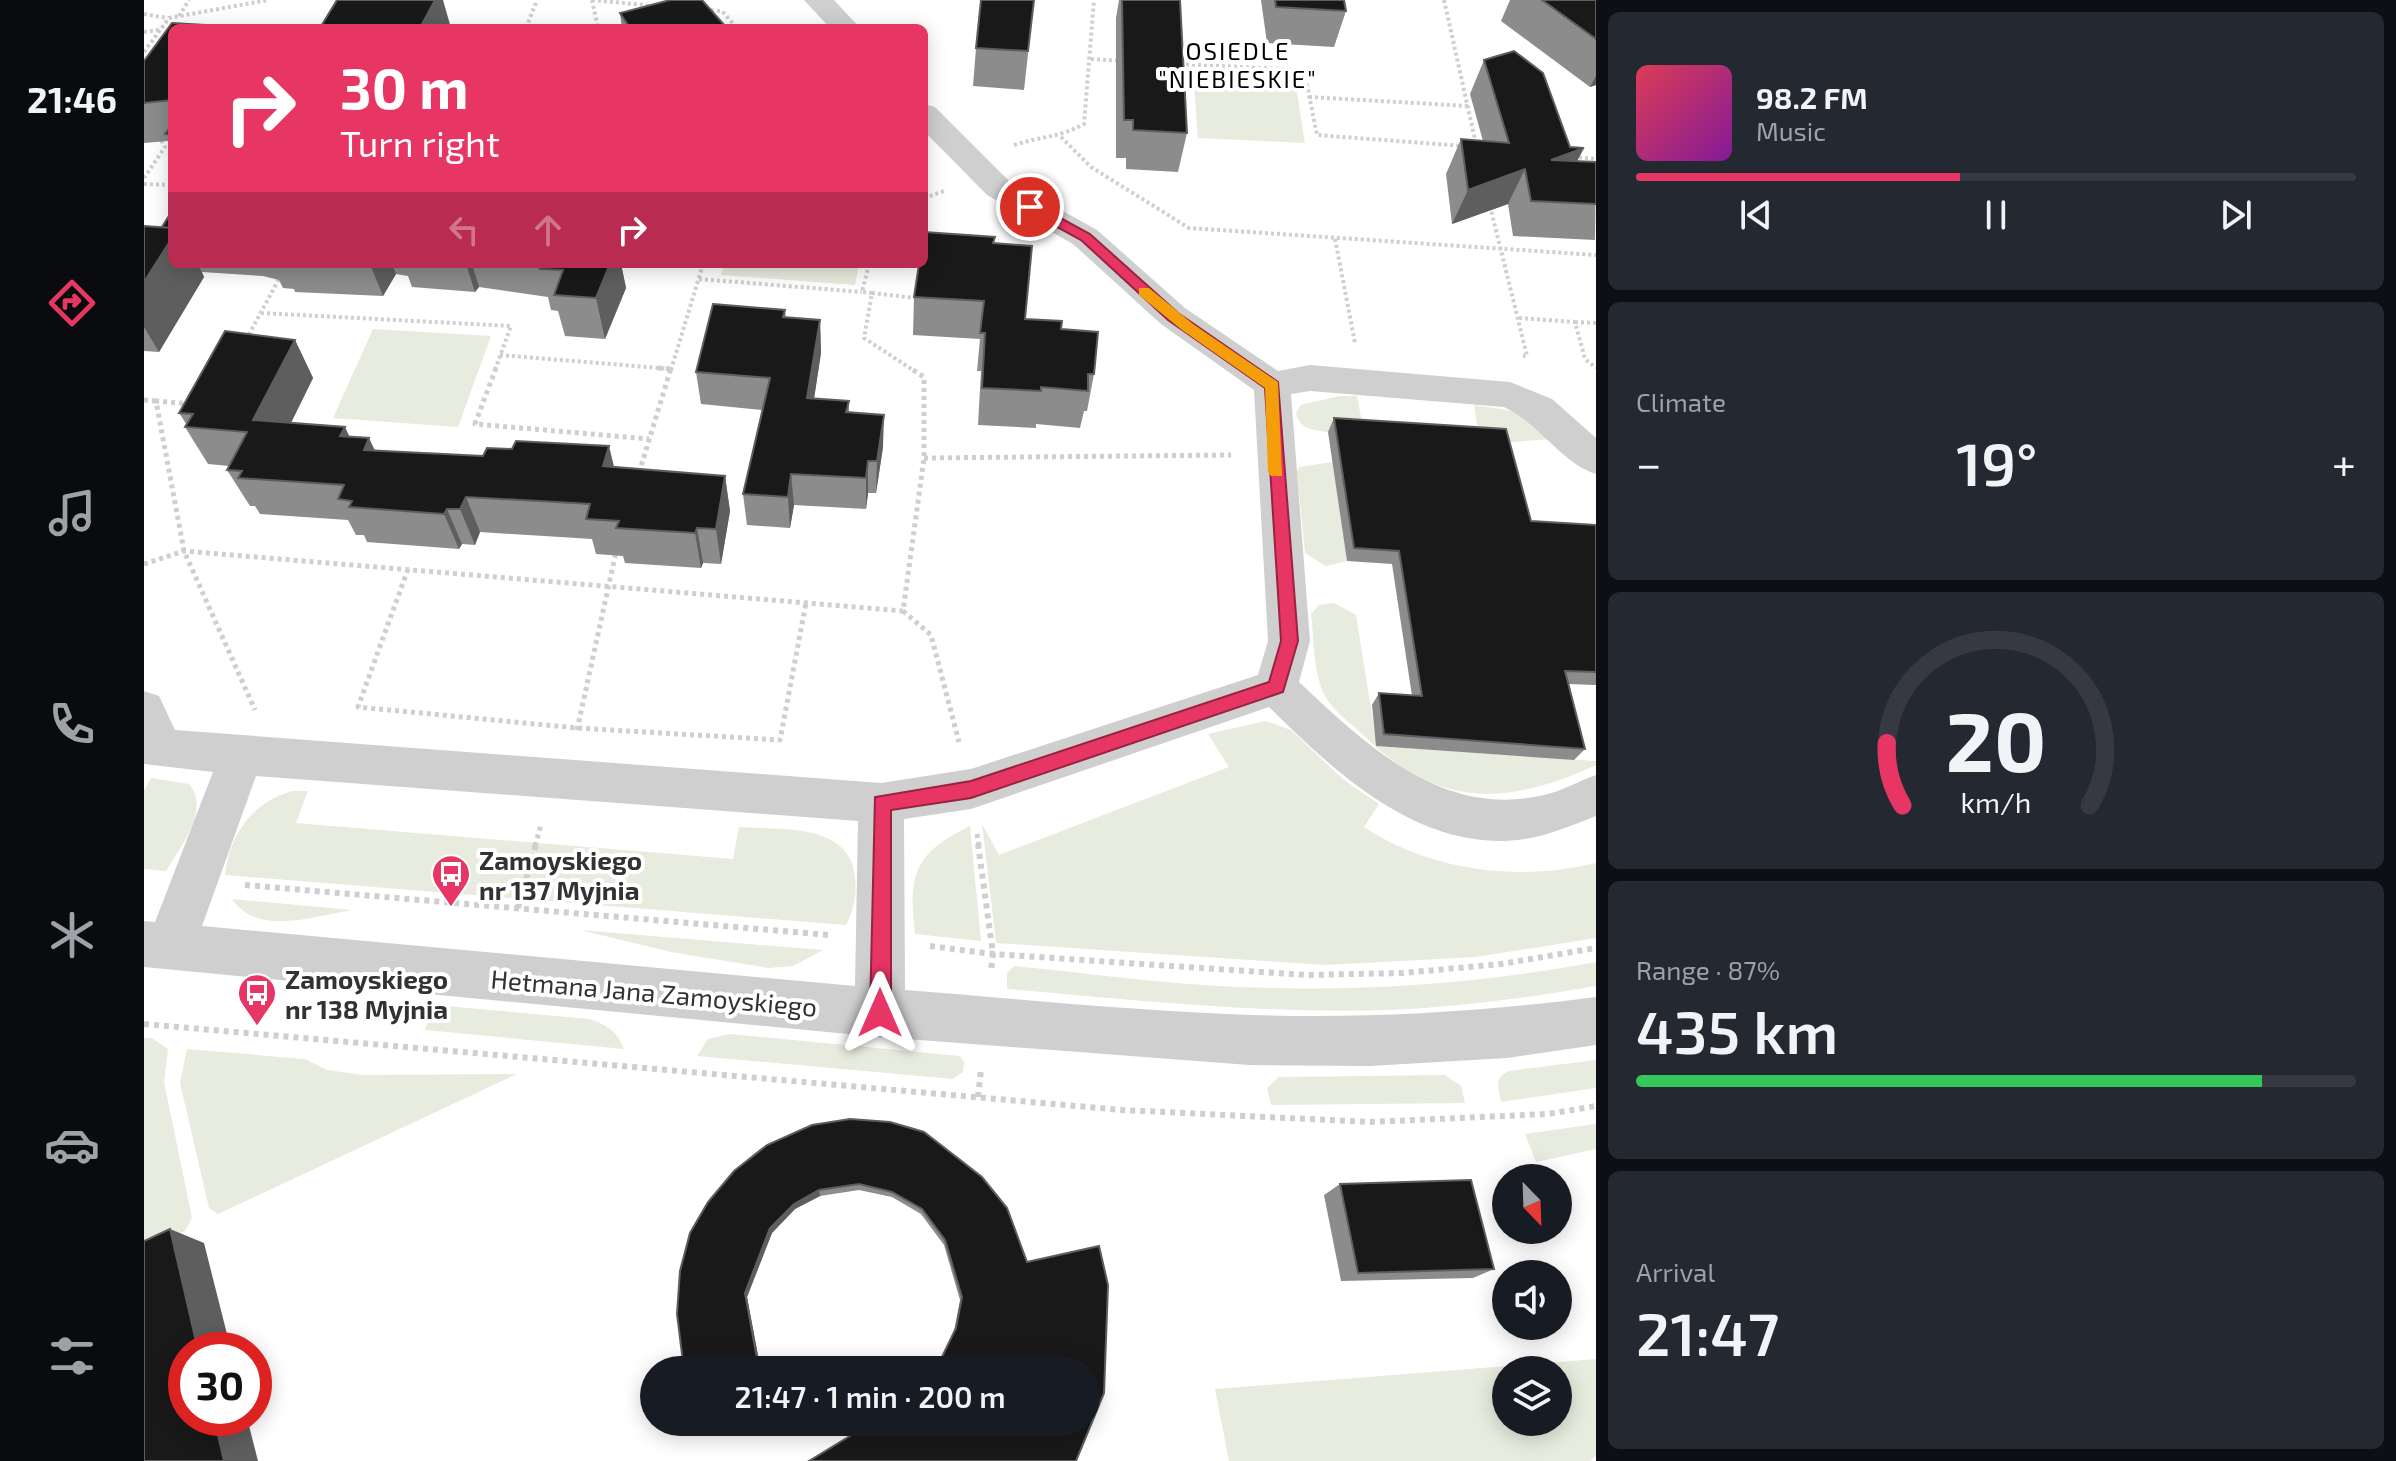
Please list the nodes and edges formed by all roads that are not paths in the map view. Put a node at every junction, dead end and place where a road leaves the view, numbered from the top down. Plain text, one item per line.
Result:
1 (818, 0) edge
2 (842, 24) edge
3 (928, 117) edge
4 (1272, 385) junction
5 (1596, 460) edge
6 (1276, 687) junction
7 (150, 733) edge
8 (250, 736) junction
9 (1596, 795) edge
10 (881, 803) junction
11 (157, 946) edge
12 (880, 1013) junction
13 (1596, 1021) edge

1 - 2 street
3 - 4 street
4 - 5 street
4 - 6 street
6 - 9 street
6 - 10 street
7 - 8 street
8 - 10 street
8 - 11 street
10 - 12 street
11 - 12 street, Hetmana Jana Zamoyskiego
12 - 13 street, Hetmana Jana Zamoyskiego

